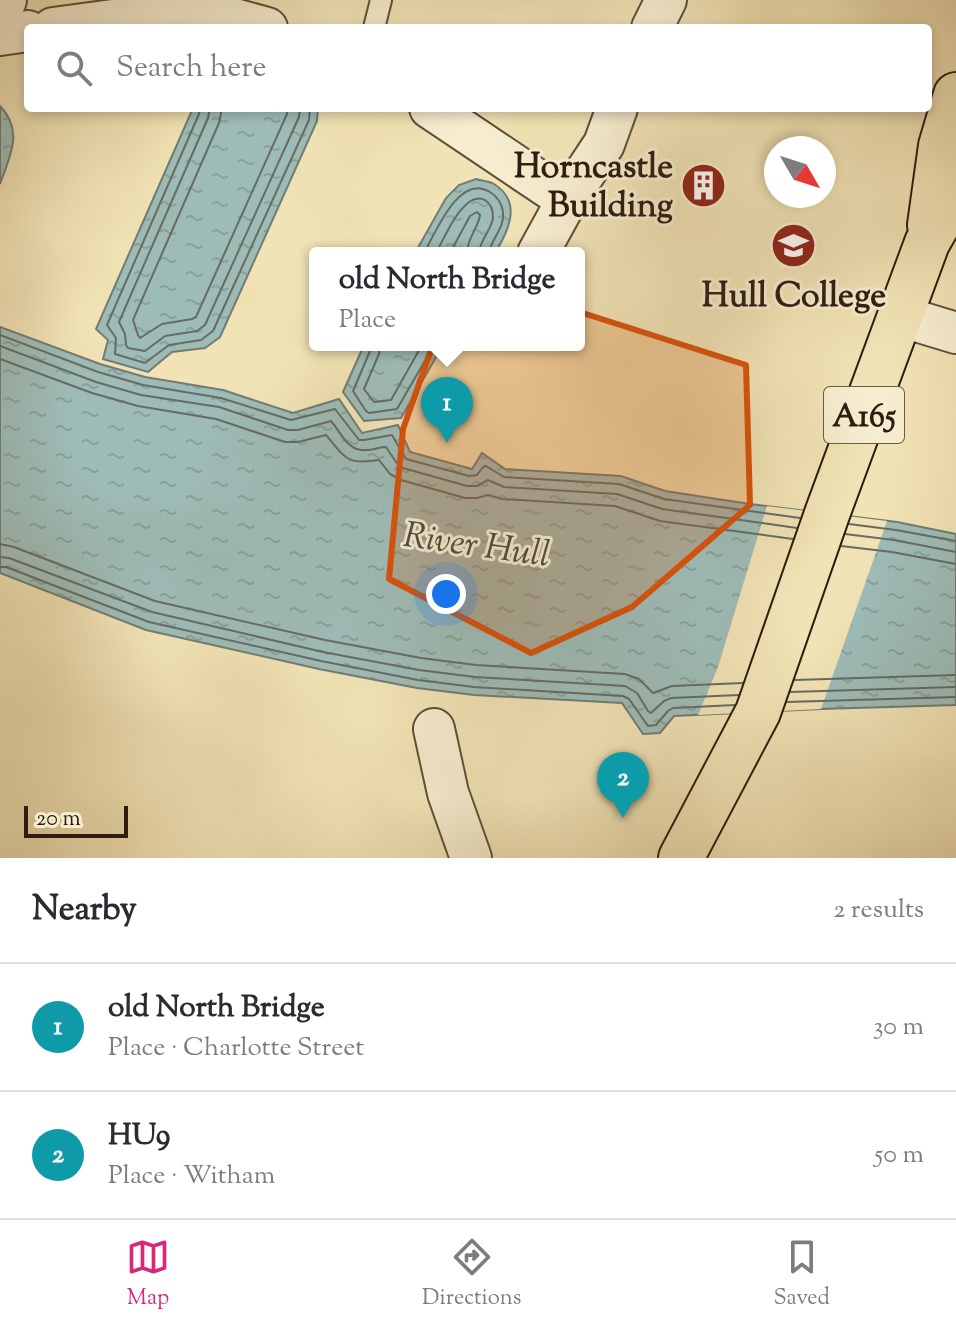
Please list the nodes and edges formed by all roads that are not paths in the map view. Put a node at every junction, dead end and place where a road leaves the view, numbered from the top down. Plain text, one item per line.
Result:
1 (6, 0) edge
2 (381, 0) edge
3 (666, 0) edge
4 (0, 15) edge
5 (83, 24) edge
6 (252, 24) edge
7 (375, 24) edge
8 (654, 24) edge
9 (24, 32) edge
10 (0, 35) edge
11 (956, 95) edge
12 (436, 112) edge
13 (616, 112) edge
14 (956, 192) edge
15 (567, 200) junction
16 (927, 243) junction
17 (541, 247) edge
18 (900, 316) junction
19 (956, 333) edge
20 (434, 729) dead end
21 (471, 858) edge
22 (681, 858) edge

1 - 4 street
2 - 7 lane
3 - 8 street
5 - 6 street
9 - 10 street
11 - 16 highway, A165
12 - 15 street
13 - 15 street
14 - 16 highway, A165
15 - 17 street
16 - 18 highway, A165
18 - 19 street
18 - 22 highway, A165
20 - 21 street

